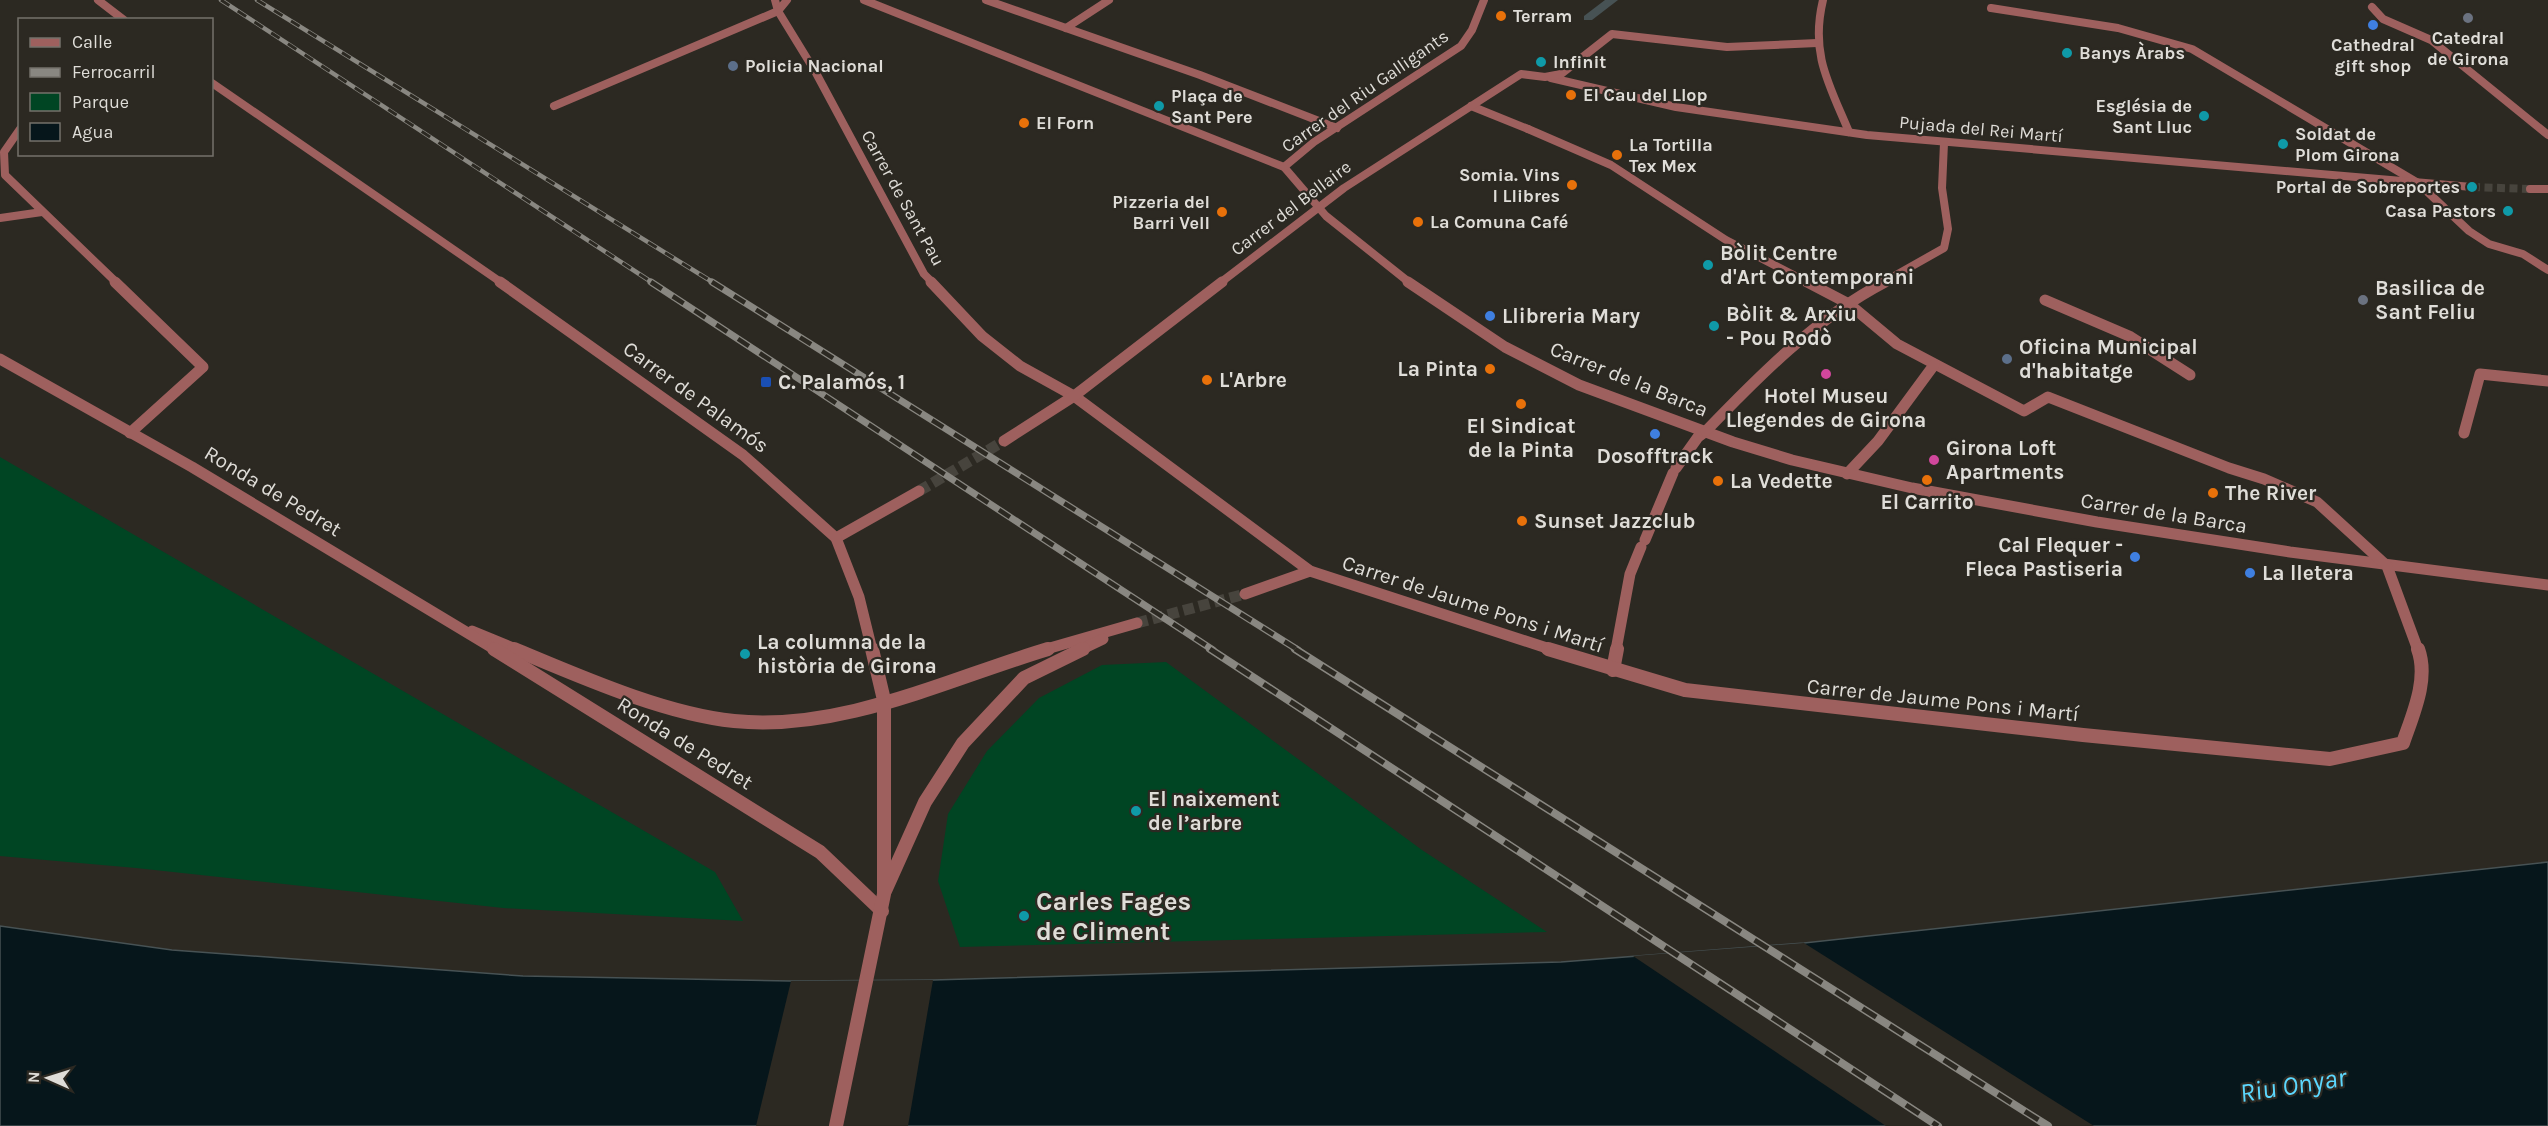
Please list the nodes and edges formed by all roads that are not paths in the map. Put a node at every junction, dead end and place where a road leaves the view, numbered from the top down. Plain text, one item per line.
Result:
1 (98, 0) edge
2 (775, 0) edge
3 (787, 0) edge
4 (864, 0) edge
5 (986, 0) edge
6 (1108, 0) edge
7 (1484, 0) edge
8 (1823, 0) edge
9 (2372, 7) dead end
10 (1991, 8) dead end
11 (778, 11) junction
12 (121, 18) edge
13 (1066, 28) junction
14 (1817, 43) junction
15 (1545, 77) junction
16 (213, 84) edge
17 (554, 106) dead end
18 (1471, 106) junction
19 (1337, 128) junction
20 (18, 132) edge
21 (1849, 132) junction
22 (2548, 135) edge
23 (1944, 143) junction
24 (1284, 167) junction
25 (3, 178) edge
26 (2418, 183) junction
27 (2472, 187) tunnel mouth
28 (2530, 189) tunnel mouth
29 (2548, 189) edge
30 (1319, 207) junction
31 (42, 212) junction
32 (0, 218) edge
33 (2548, 270) edge
34 (2045, 300) dead end
35 (1849, 304) junction
36 (0, 359) edge
37 (1934, 364) junction
38 (2190, 375) dead end
39 (2548, 381) edge
40 (1074, 396) junction
41 (1706, 431) junction
42 (130, 433) junction
43 (2464, 433) dead end
44 (1004, 441) tunnel mouth
45 (1847, 474) junction
46 (919, 490) tunnel mouth
47 (836, 538) junction
48 (2387, 566) junction
49 (1310, 571) junction
50 (2548, 585) edge
51 (1245, 594) tunnel mouth
52 (454, 624) junction
53 (1612, 670) junction
54 (884, 700) junction
55 (884, 894) junction
56 (882, 911) junction
57 (836, 1126) edge

1 - 12 street
2 - 11 street, Carrer de Sant Pau
3 - 11 street
4 - 24 street
5 - 13 street
6 - 13 street
7 - 19 street, Carrer del Riu Galligants
8 - 14 street
9 - 22 street
10 - 26 street
11 - 17 street
11 - 40 street, Carrer de Sant Pau
13 - 19 street
14 - 15 street, Carrer del Bellaire
14 - 21 street
15 - 18 street, Carrer del Bellaire
15 - 21 street, Pujada del Rei Martí
16 - 47 street, Carrer de Palamós
18 - 30 street, Carrer del Bellaire
18 - 35 street
19 - 24 street, Carrer del Riu Galligants
20 - 25 street
21 - 23 street, Pujada del Rei Martí
23 - 26 street, Pujada del Rei Martí
23 - 35 street
24 - 30 street
25 - 31 street
26 - 27 street, Pujada del Rei Martí
26 - 33 street
28 - 29 street
30 - 40 street, Carrer del Bellaire
30 - 41 street, Carrer de la Barca
31 - 32 street
31 - 42 street
34 - 38 street
35 - 37 street
35 - 41 street
36 - 42 street, Ronda de Pedret
37 - 45 street
37 - 48 street
39 - 43 street
40 - 44 street, Carrer del Bellaire
40 - 49 street, Carrer de Jaume Pons i Martí
41 - 45 street, Carrer de la Barca
41 - 53 street
42 - 52 street, Ronda de Pedret
45 - 48 street, Carrer de la Barca
46 - 47 street
47 - 54 street, Carrer de Palamós
48 - 50 street, Carrer de la Barca
48 - 53 street, Carrer de Jaume Pons i Martí
49 - 51 street, Carrer de Jaume Pons i Martí
49 - 53 street, Carrer de Jaume Pons i Martí
52 - 54 street, Ronda de Pedret
52 - 56 street, Ronda de Pedret
54 - 55 street, Carrer de Palamós
54 - 55 street
55 - 56 street, Carrer de Palamós
56 - 57 street, Carrer de Palamós

